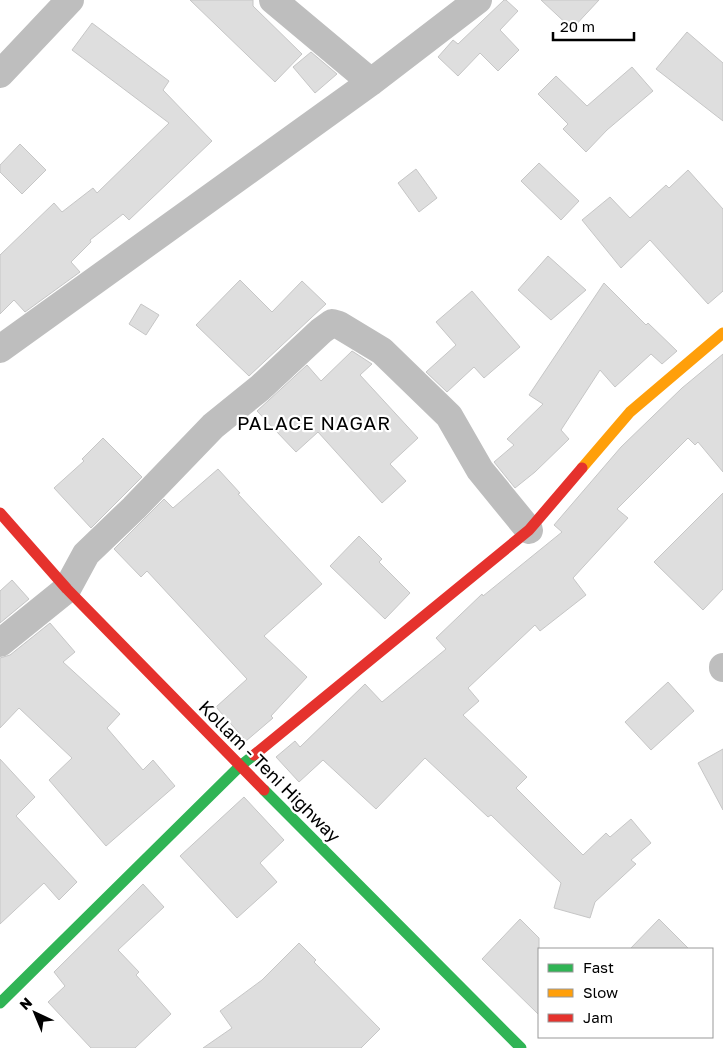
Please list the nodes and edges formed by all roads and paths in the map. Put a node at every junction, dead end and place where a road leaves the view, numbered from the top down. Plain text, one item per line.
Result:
1 (70, 0) edge
2 (273, 0) edge
3 (478, 0) edge
4 (0, 74) edge
5 (371, 82) junction
6 (723, 333) edge
7 (0, 349) edge
8 (0, 513) edge
9 (529, 530) junction
10 (68, 589) junction
11 (0, 643) edge
12 (240, 766) junction
13 (0, 1003) edge
14 (521, 1048) edge

1 - 4 street
2 - 5 street
3 - 5 street
5 - 7 street
6 - 9 street
8 - 10 street, Kollam - Teni Highway
9 - 10 street
9 - 12 street
10 - 11 street
10 - 12 street, Kollam - Teni Highway
12 - 13 street
12 - 14 street, Kollam - Teni Highway

